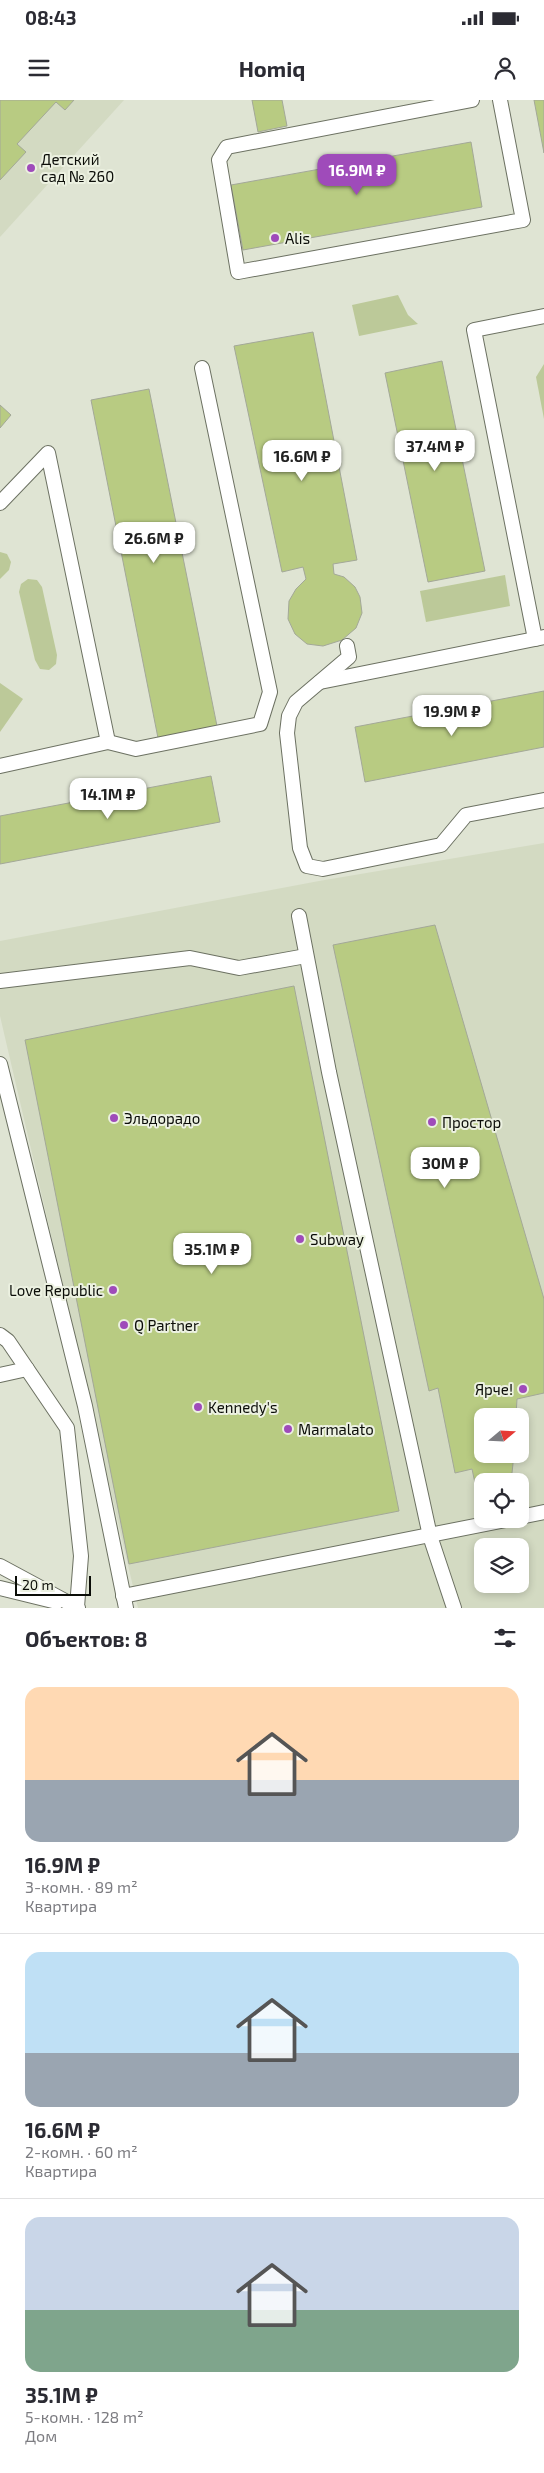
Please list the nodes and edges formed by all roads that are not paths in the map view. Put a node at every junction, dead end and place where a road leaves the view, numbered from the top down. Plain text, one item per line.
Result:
1 (472, 100) edge
2 (500, 100) edge
3 (544, 316) edge
4 (202, 368) dead end
5 (0, 503) edge
6 (540, 638) edge
7 (347, 646) dead end
8 (319, 683) junction
9 (108, 742) junction
10 (0, 766) edge
11 (544, 800) edge
12 (299, 916) dead end
13 (306, 956) junction
14 (0, 982) edge
15 (0, 1064) edge
16 (0, 1335) edge
17 (27, 1369) junction
18 (0, 1375) edge
19 (544, 1512) edge
20 (529, 1515) edge
21 (474, 1527) edge
22 (430, 1536) junction
23 (0, 1566) edge
24 (0, 1588) edge
25 (124, 1602) edge
26 (78, 1608) edge
27 (454, 1608) edge

1 - 2 lane
3 - 6 lane
4 - 9 lane
5 - 9 lane
6 - 8 lane
7 - 8 lane
8 - 11 lane
9 - 10 lane
12 - 13 lane
13 - 14 lane
13 - 22 lane
15 - 25 lane
16 - 17 lane
17 - 18 lane
17 - 26 lane
19 - 20 lane
21 - 22 lane
22 - 25 lane
22 - 27 lane
23 - 26 lane
24 - 26 lane

